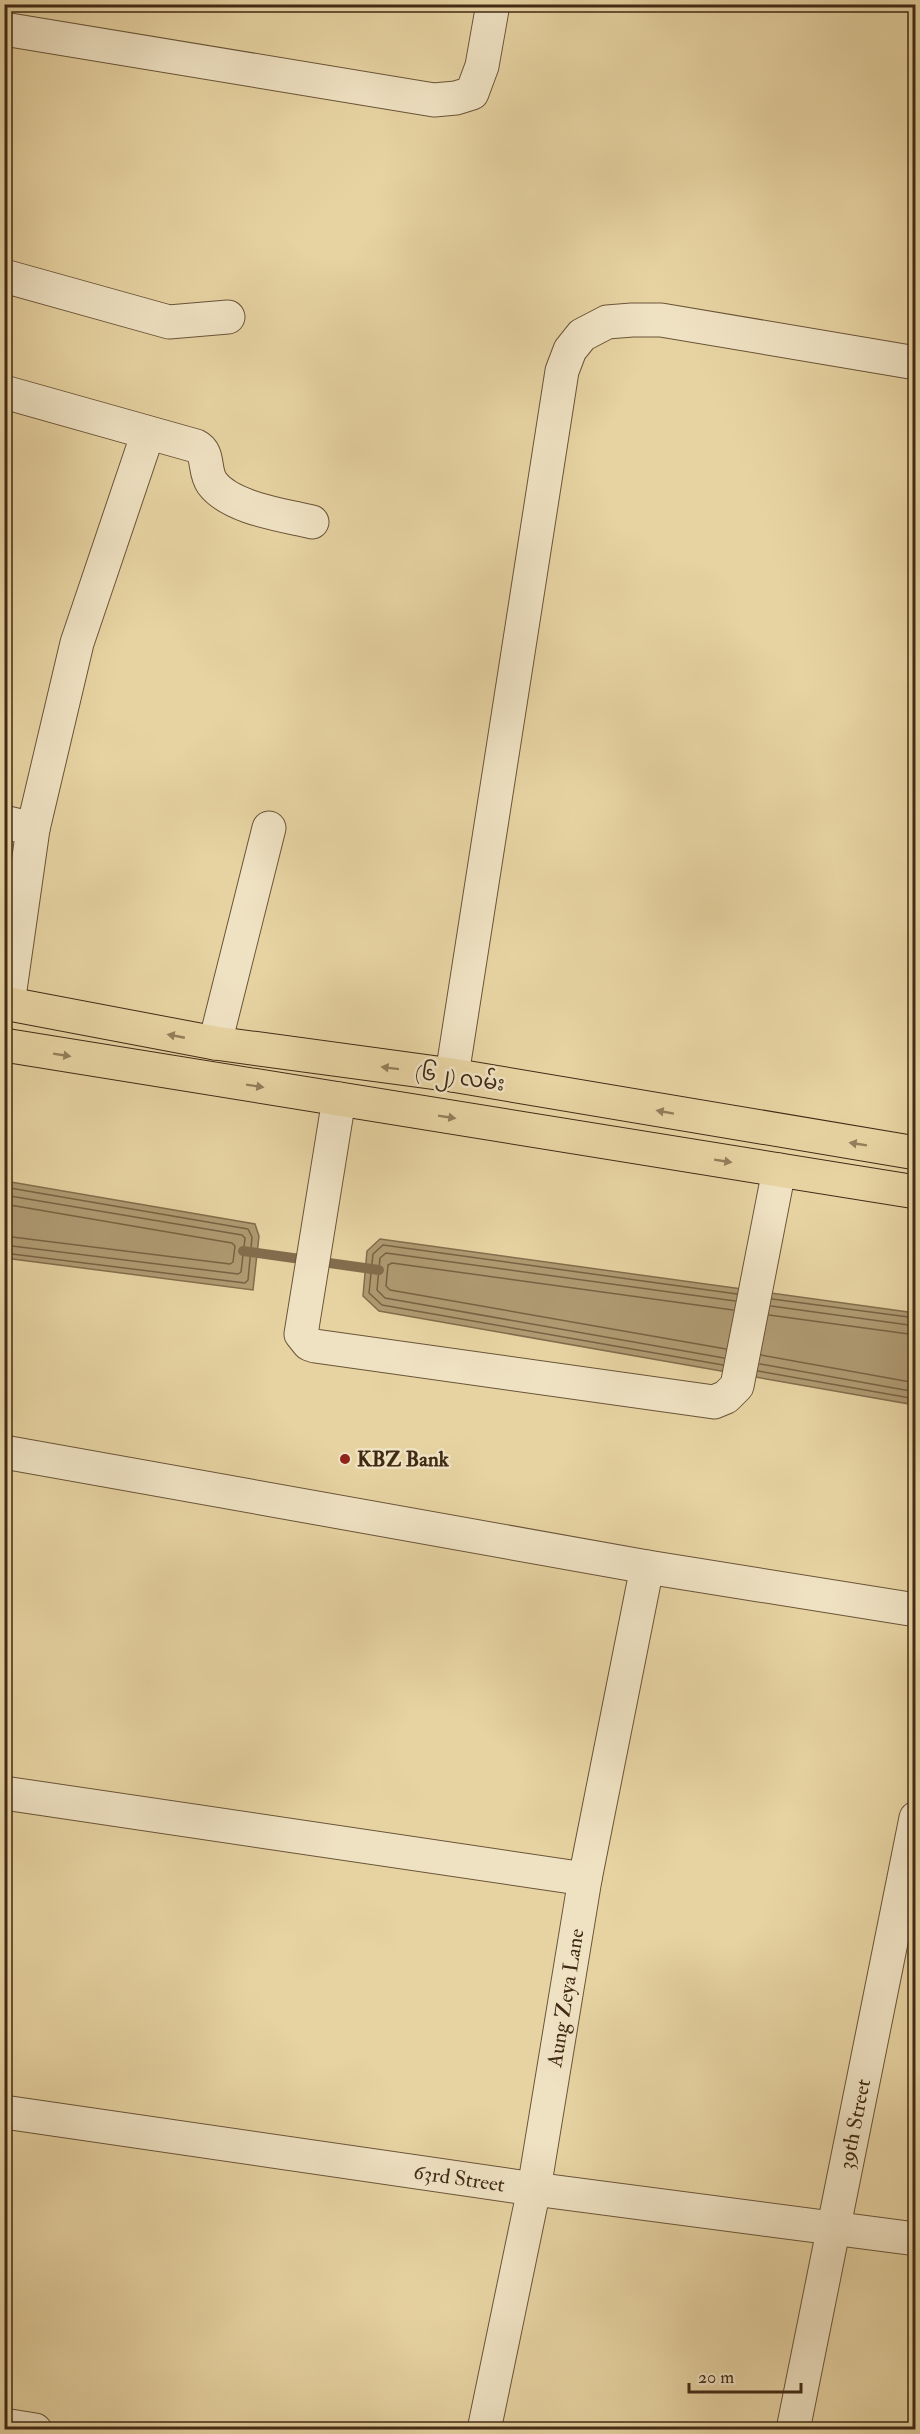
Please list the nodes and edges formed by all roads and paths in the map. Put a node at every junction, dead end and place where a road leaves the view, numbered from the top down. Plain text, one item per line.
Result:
1 (492, 4) edge
2 (4, 29) edge
3 (4, 276) edge
4 (228, 317) dead end
5 (915, 363) edge
6 (4, 392) edge
7 (147, 433) junction
8 (312, 522) dead end
9 (19, 826) edge
10 (269, 828) dead end
11 (6, 1003) edge
12 (214, 1043) junction
13 (4, 1045) edge
14 (452, 1076) junction
15 (339, 1099) junction
16 (915, 1154) edge
17 (779, 1170) junction
18 (915, 1192) edge
19 (4, 1452) edge
20 (647, 1567) junction
21 (915, 1610) edge
22 (4, 1794) edge
23 (915, 1818) edge
24 (585, 1879) junction
25 (4, 2112) edge
26 (534, 2189) junction
27 (832, 2227) junction
28 (915, 2240) edge
29 (4, 2425) edge
30 (35, 2430) edge
31 (484, 2430) edge
32 (793, 2430) edge

1 - 2 street
3 - 4 street
5 - 14 street
6 - 7 street
7 - 8 street
7 - 9 street
9 - 11 street
10 - 12 street
12 -> 11 main road, (၆၂) လမ်း
14 -> 12 main road, (၆၂) လမ်း
13 -> 15 main road, (၆၂) လမ်း
16 -> 14 main road, (၆၂) လမ်း
15 -> 17 main road, (၆၂) လမ်း
15 - 17 street
17 - 18 main road, (၆၂) လမ်း
19 - 20 street
20 - 21 street
20 - 24 street, Aung Zeya Lane
22 - 24 street
23 - 27 street, 39th Street
24 - 26 street, Aung Zeya Lane
25 - 26 street, 63rd Street
26 - 27 street, 63rd Street
26 - 31 street, Aung Zeya Lane
27 - 28 street, 63rd Street
27 - 32 street, 39th Street
29 - 30 street

